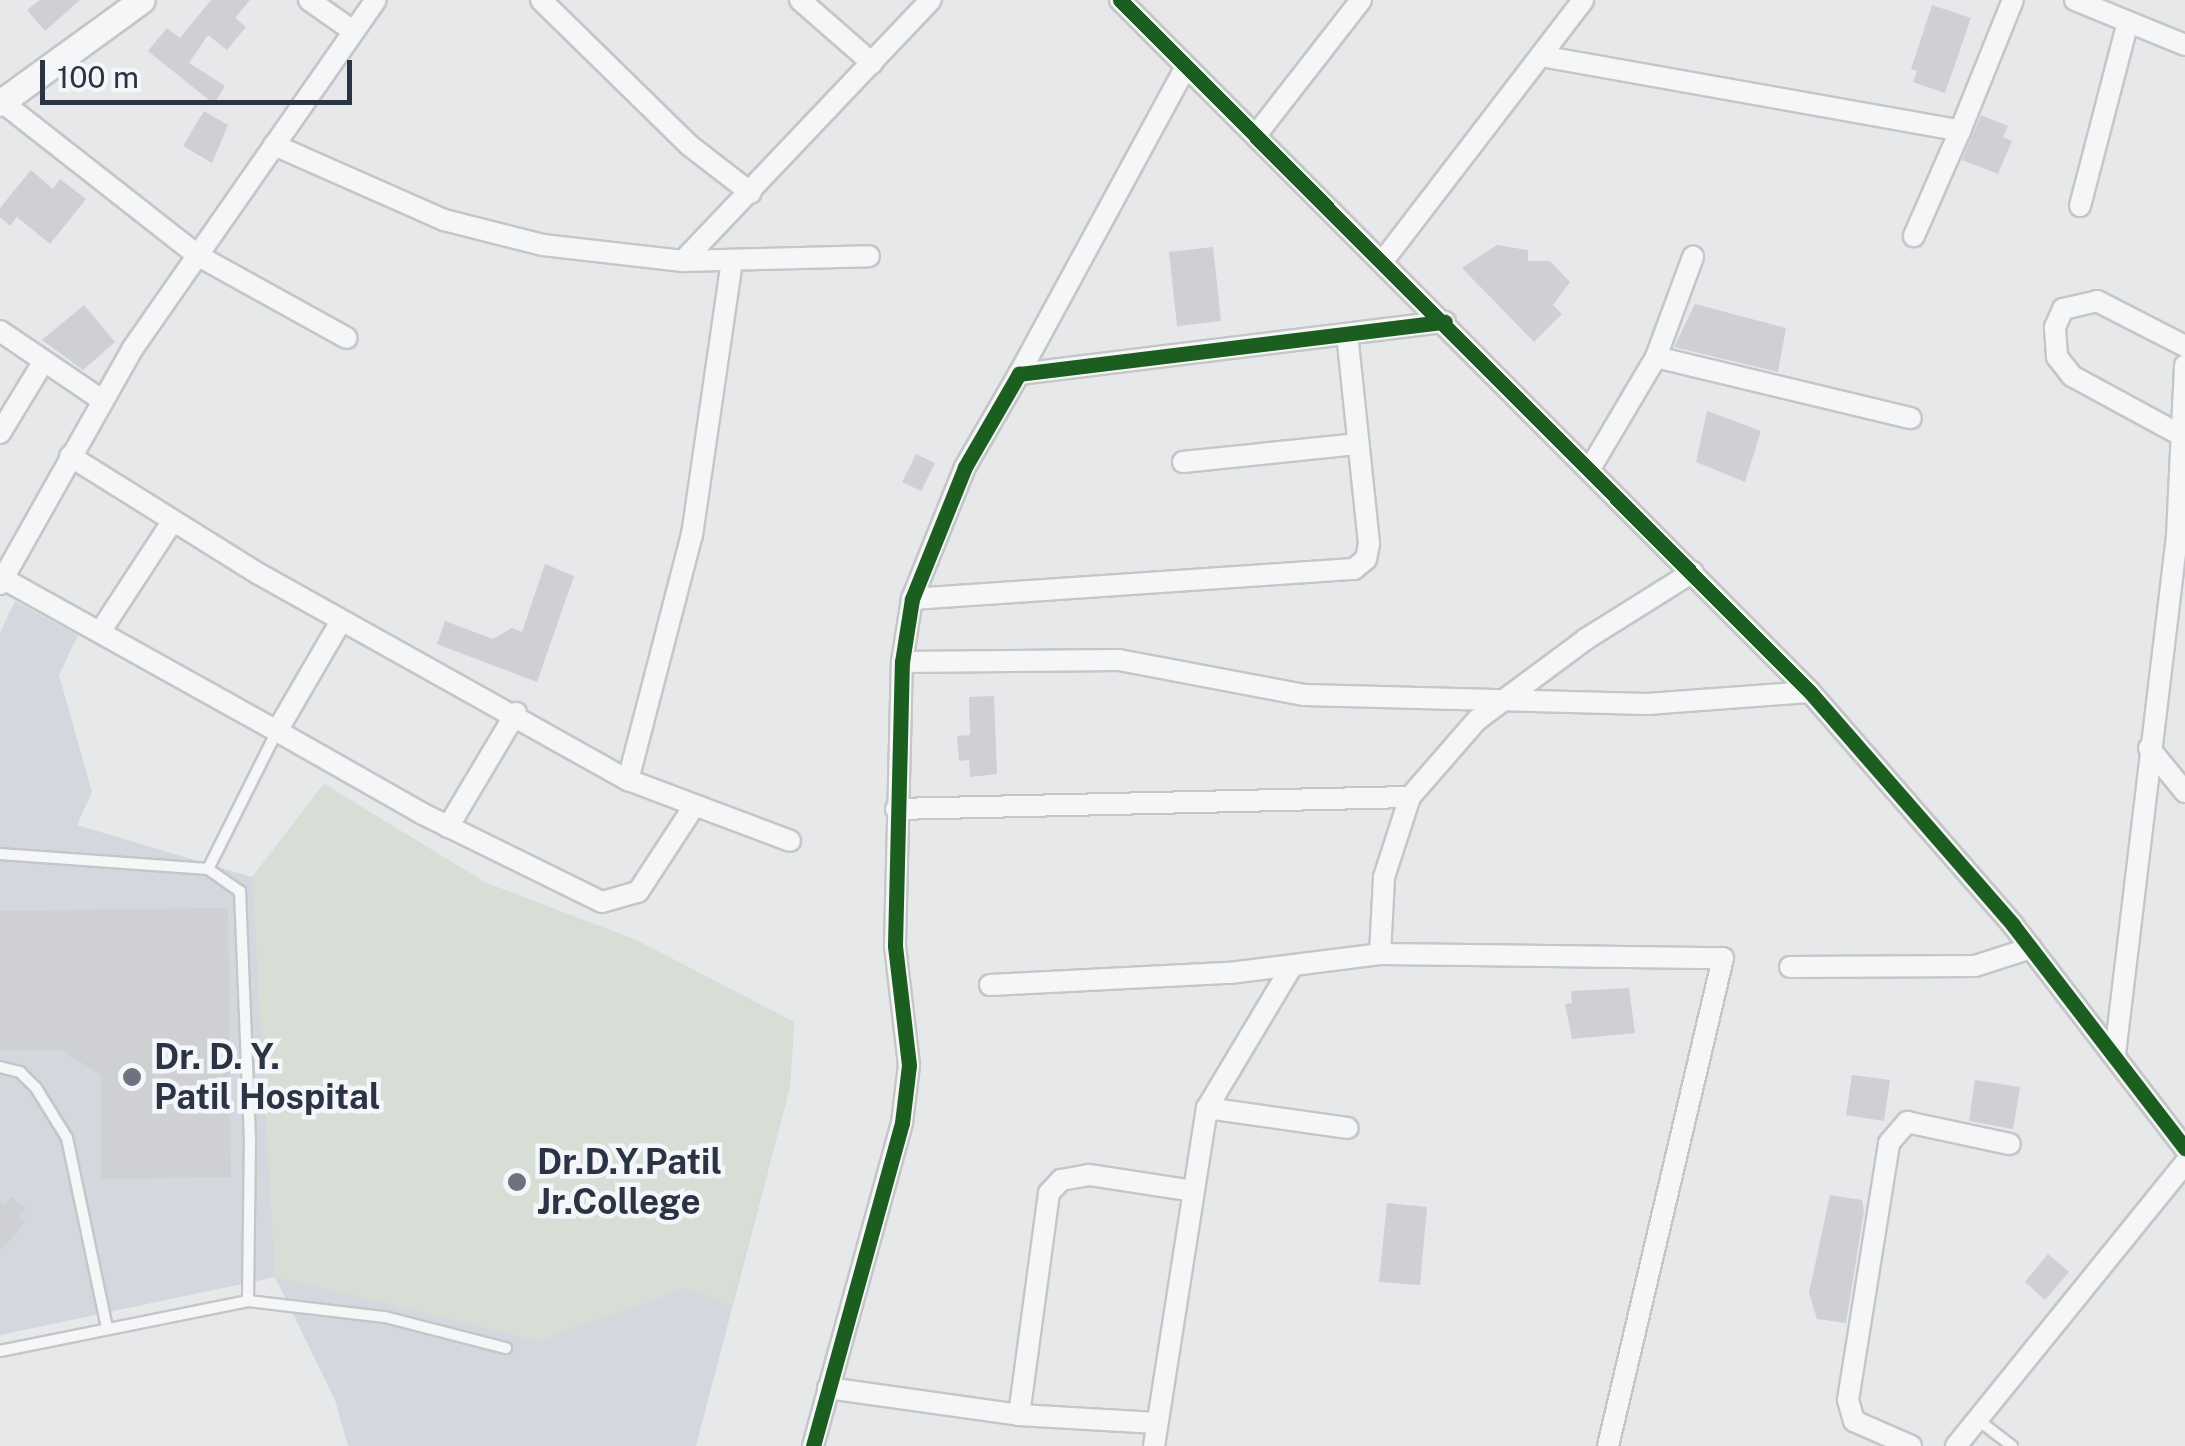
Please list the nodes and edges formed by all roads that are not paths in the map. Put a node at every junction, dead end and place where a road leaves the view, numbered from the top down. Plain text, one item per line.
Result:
1 (142, 0) edge
2 (309, 0) edge
3 (376, 0) edge
4 (541, 0) edge
5 (800, 0) edge
6 (932, 0) edge
7 (1120, 0) edge
8 (1361, 0) edge
9 (1583, 0) edge
10 (2012, 0) edge
11 (2075, 0) edge
12 (2128, 22) junction
13 (353, 31) junction
14 (2185, 46) edge
15 (1541, 56) junction
16 (872, 63) junction
17 (1186, 66) junction
18 (1, 103) edge
19 (1960, 130) junction
20 (1256, 135) junction
21 (274, 145) junction
22 (752, 193) junction
23 (2080, 206) dead end
24 (1914, 236) dead end
25 (197, 256) junction
26 (868, 256) dead end
27 (1693, 257) dead end
28 (732, 261) junction
29 (1383, 261) junction
30 (682, 262) junction
31 (1444, 322) junction
32 (0, 331) edge
33 (1347, 334) junction
34 (347, 338) dead end
35 (2185, 346) edge
36 (1656, 357) junction
37 (44, 362) junction
38 (2185, 366) edge
39 (1019, 374) junction
40 (102, 400) junction
41 (1911, 418) dead end
42 (0, 433) edge
43 (2177, 433) junction
44 (1356, 444) junction
45 (70, 456) junction
46 (1183, 462) dead end
47 (1592, 467) junction
48 (172, 522) junction
49 (2181, 530) edge
50 (1693, 572) junction
51 (1, 581) edge
52 (912, 599) junction
53 (340, 622) junction
54 (100, 632) junction
55 (902, 662) junction
56 (1810, 692) junction
57 (1504, 698) junction
58 (516, 713) junction
59 (277, 731) junction
60 (2149, 748) junction
61 (628, 780) junction
62 (2185, 792) edge
63 (1410, 796) junction
64 (693, 808) junction
65 (896, 809) junction
66 (448, 827) junction
67 (790, 842) dead end
68 (0, 854) edge
69 (208, 869) junction
70 (2031, 948) junction
71 (1380, 954) junction
72 (1292, 966) junction
73 (1790, 967) dead end
74 (990, 986) dead end
75 (2115, 1054) junction
76 (0, 1066) edge
77 (1206, 1108) junction
78 (1348, 1128) dead end
79 (2010, 1144) dead end
80 (2185, 1148) edge
81 (2185, 1162) edge
82 (1192, 1190) junction
83 (248, 1301) junction
84 (107, 1328) junction
85 (506, 1348) dead end
86 (0, 1352) edge
87 (828, 1388) junction
88 (1020, 1415) junction
89 (1978, 1420) junction
90 (1157, 1423) junction
91 (812, 1446) edge
92 (1154, 1446) edge
93 (1608, 1446) edge
94 (1910, 1446) edge
95 (1956, 1446) edge
96 (2012, 1446) edge

1 - 18 street
2 - 13 street
3 - 13 street
4 - 22 street
5 - 16 street
6 - 16 street
7 - 17 street
8 - 20 street
9 - 15 street
10 - 19 street
11 - 12 street
12 - 14 street
12 - 23 street
13 - 21 street
15 - 19 street
15 - 29 street
16 - 22 street
17 - 20 street
17 - 39 street
18 - 25 street
19 - 24 street
20 - 29 street
21 - 25 street
21 - 30 street
22 - 30 street
25 - 34 street
25 - 40 street
26 - 28 street
27 - 36 street
28 - 30 street
28 - 61 street
29 - 31 street
31 - 33 street
31 - 47 street
32 - 37 street
33 - 39 street
33 - 44 street
35 - 43 street
36 - 41 street
36 - 47 street
37 - 40 street
37 - 42 street
38 - 43 street
39 - 52 street
40 - 45 street
43 - 49 street
44 - 46 street
44 - 52 street
45 - 48 street
45 - 51 street
47 - 50 street
48 - 53 street
48 - 54 street
49 - 60 street
50 - 56 street
50 - 57 street
51 - 54 street
52 - 55 street
53 - 58 street
53 - 59 street
54 - 59 street
55 - 57 street
55 - 65 street
56 - 57 street
56 - 70 street
57 - 63 street
58 - 61 street
58 - 66 street
59 - 66 street
59 - 69 lane
60 - 62 street
60 - 75 street
61 - 64 street
63 - 65 street
63 - 71 street
64 - 66 street
64 - 67 street
65 - 87 street
68 - 69 lane
69 - 83 lane
70 - 73 street
70 - 75 street
71 - 72 street
71 - 93 street
72 - 74 street
72 - 77 street
75 - 80 street
76 - 84 lane
77 - 78 street
77 - 82 street
79 - 94 street
81 - 89 street
82 - 88 street
82 - 90 street
83 - 84 lane
83 - 85 lane
84 - 86 lane
87 - 88 street
87 - 91 street
88 - 90 street
89 - 95 street
89 - 96 lane
90 - 92 street

